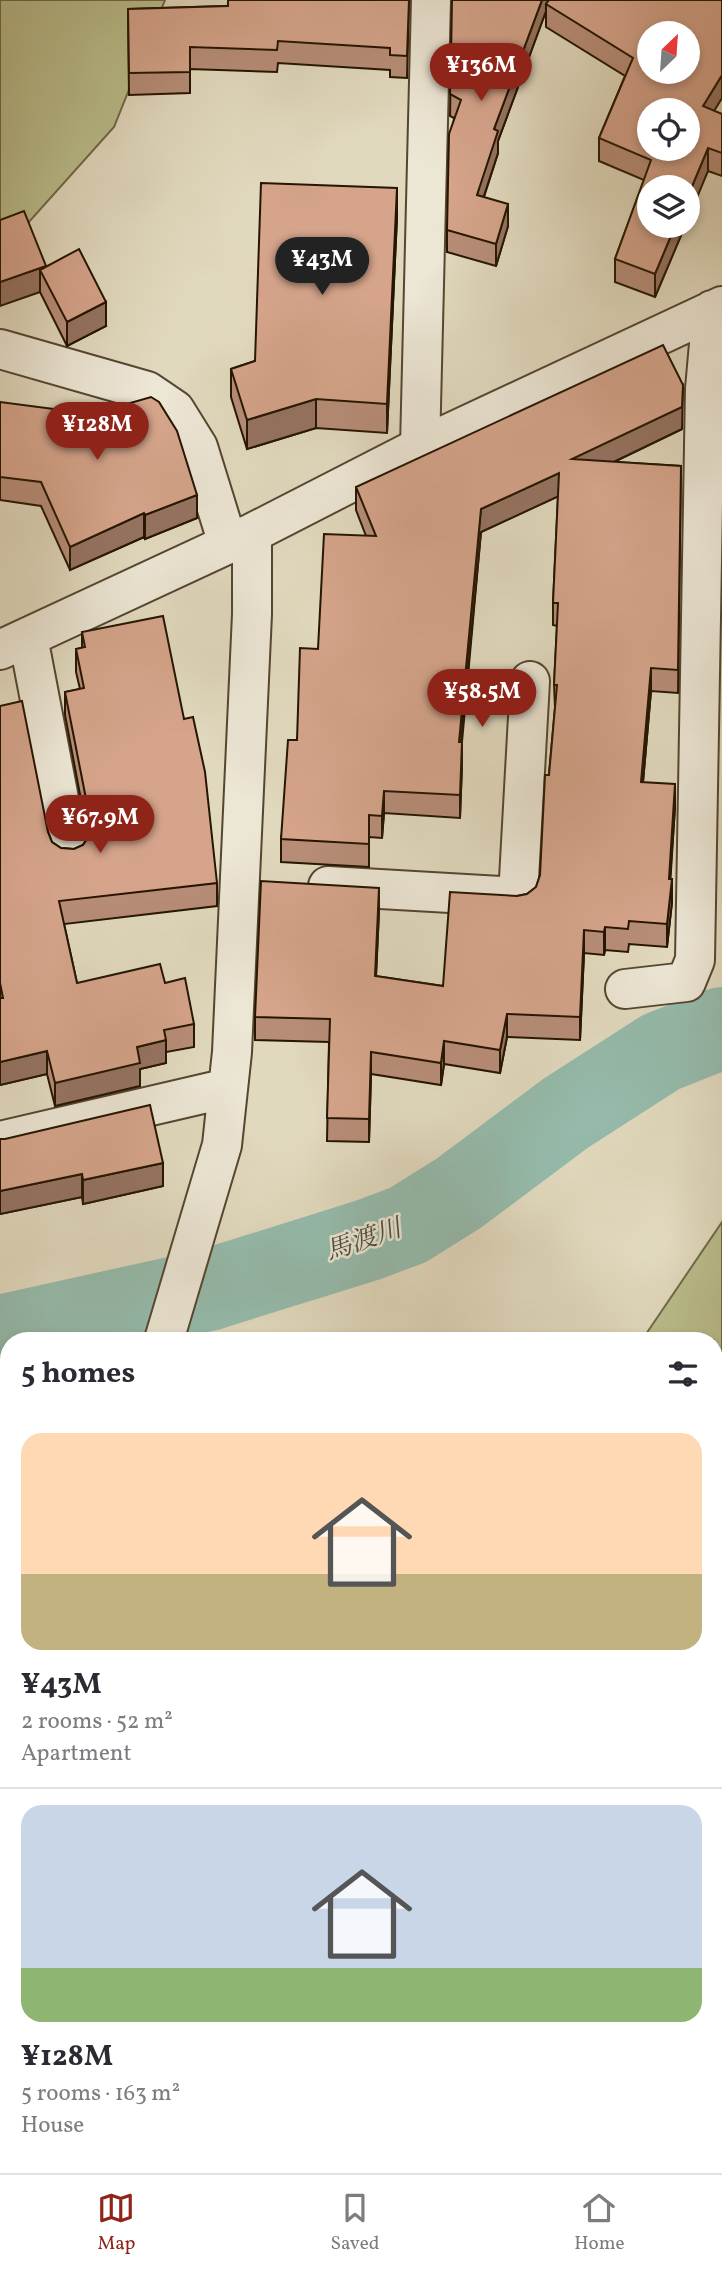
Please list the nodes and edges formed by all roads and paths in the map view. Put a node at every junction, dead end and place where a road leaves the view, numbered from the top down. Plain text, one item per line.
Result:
1 (431, 0) edge
2 (717, 308) edge
3 (0, 349) edge
4 (420, 447) junction
5 (240, 538) junction
6 (14, 644) edge
7 (530, 681) dead end
8 (69, 851) edge
9 (238, 881) junction
10 (625, 989) dead end
11 (228, 1088) junction
12 (0, 1141) edge
13 (166, 1332) edge

1 - 4 street
2 - 4 street
2 - 10 street
3 - 5 street
4 - 5 street
5 - 6 street
5 - 9 street
6 - 8 street
7 - 9 street
9 - 11 street
11 - 12 street
11 - 13 street

